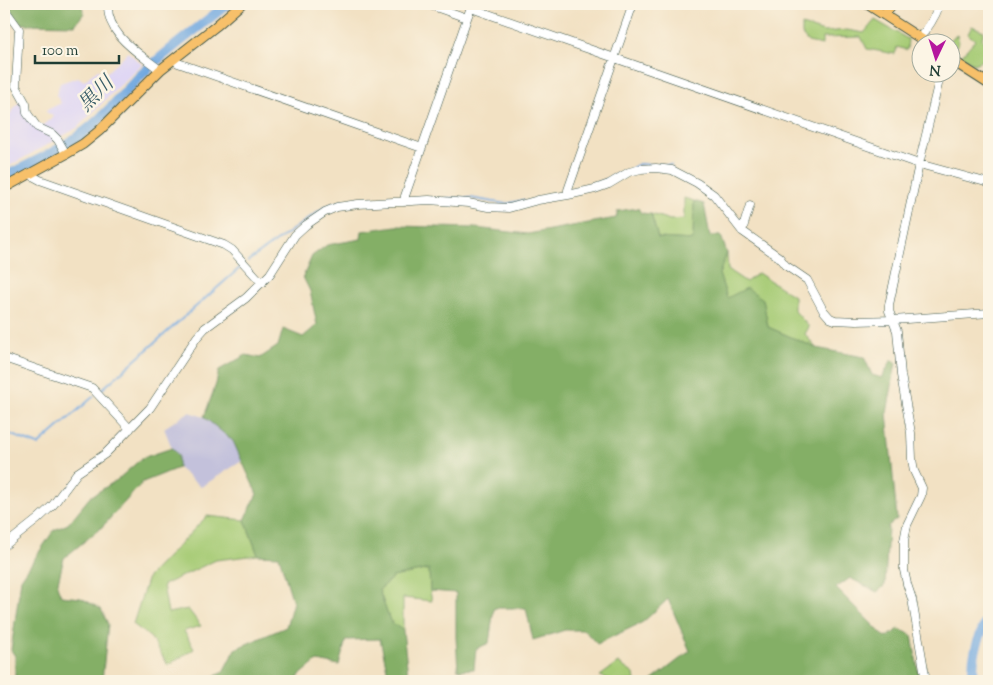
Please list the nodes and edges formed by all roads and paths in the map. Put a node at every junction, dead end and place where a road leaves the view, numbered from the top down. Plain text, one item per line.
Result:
1 (108, 4) edge
2 (242, 4) edge
3 (427, 4) edge
4 (633, 4) edge
5 (867, 4) edge
6 (893, 4) edge
7 (940, 4) edge
8 (472, 6) edge
9 (4, 8) edge
10 (884, 15) junction
11 (468, 18) junction
12 (911, 32) edge
13 (926, 32) edge
14 (614, 57) junction
15 (175, 59) junction
16 (960, 65) edge
17 (160, 70) junction
18 (939, 82) edge
19 (989, 84) edge
20 (422, 148) junction
21 (66, 154) junction
22 (919, 164) junction
23 (29, 174) junction
24 (989, 183) edge
25 (4, 188) edge
26 (568, 195) junction
27 (404, 202) junction
28 (750, 205) dead end
29 (742, 230) junction
30 (262, 282) junction
31 (989, 313) edge
32 (893, 320) junction
33 (4, 358) edge
34 (130, 429) junction
35 (4, 546) edge
36 (926, 681) edge

1 - 17 street
2 - 15 main road
3 - 11 street
4 - 14 street
5 - 10 main road
6 - 10 main road
7 - 13 street
8 - 11 street
8 - 14 street
9 - 21 street
10 - 12 main road
11 - 20 street
14 - 22 street
14 - 26 street
15 - 17 main road
15 - 20 street
16 - 19 main road
17 - 21 main road
18 - 22 street
20 - 27 street
21 - 23 main road
22 - 24 street
22 - 32 street
23 - 25 main road
23 - 30 street
26 - 27 street
26 - 29 street
27 - 30 street
28 - 29 street
29 - 32 street
30 - 34 street
31 - 32 street
32 - 36 street
33 - 34 street
34 - 35 street

